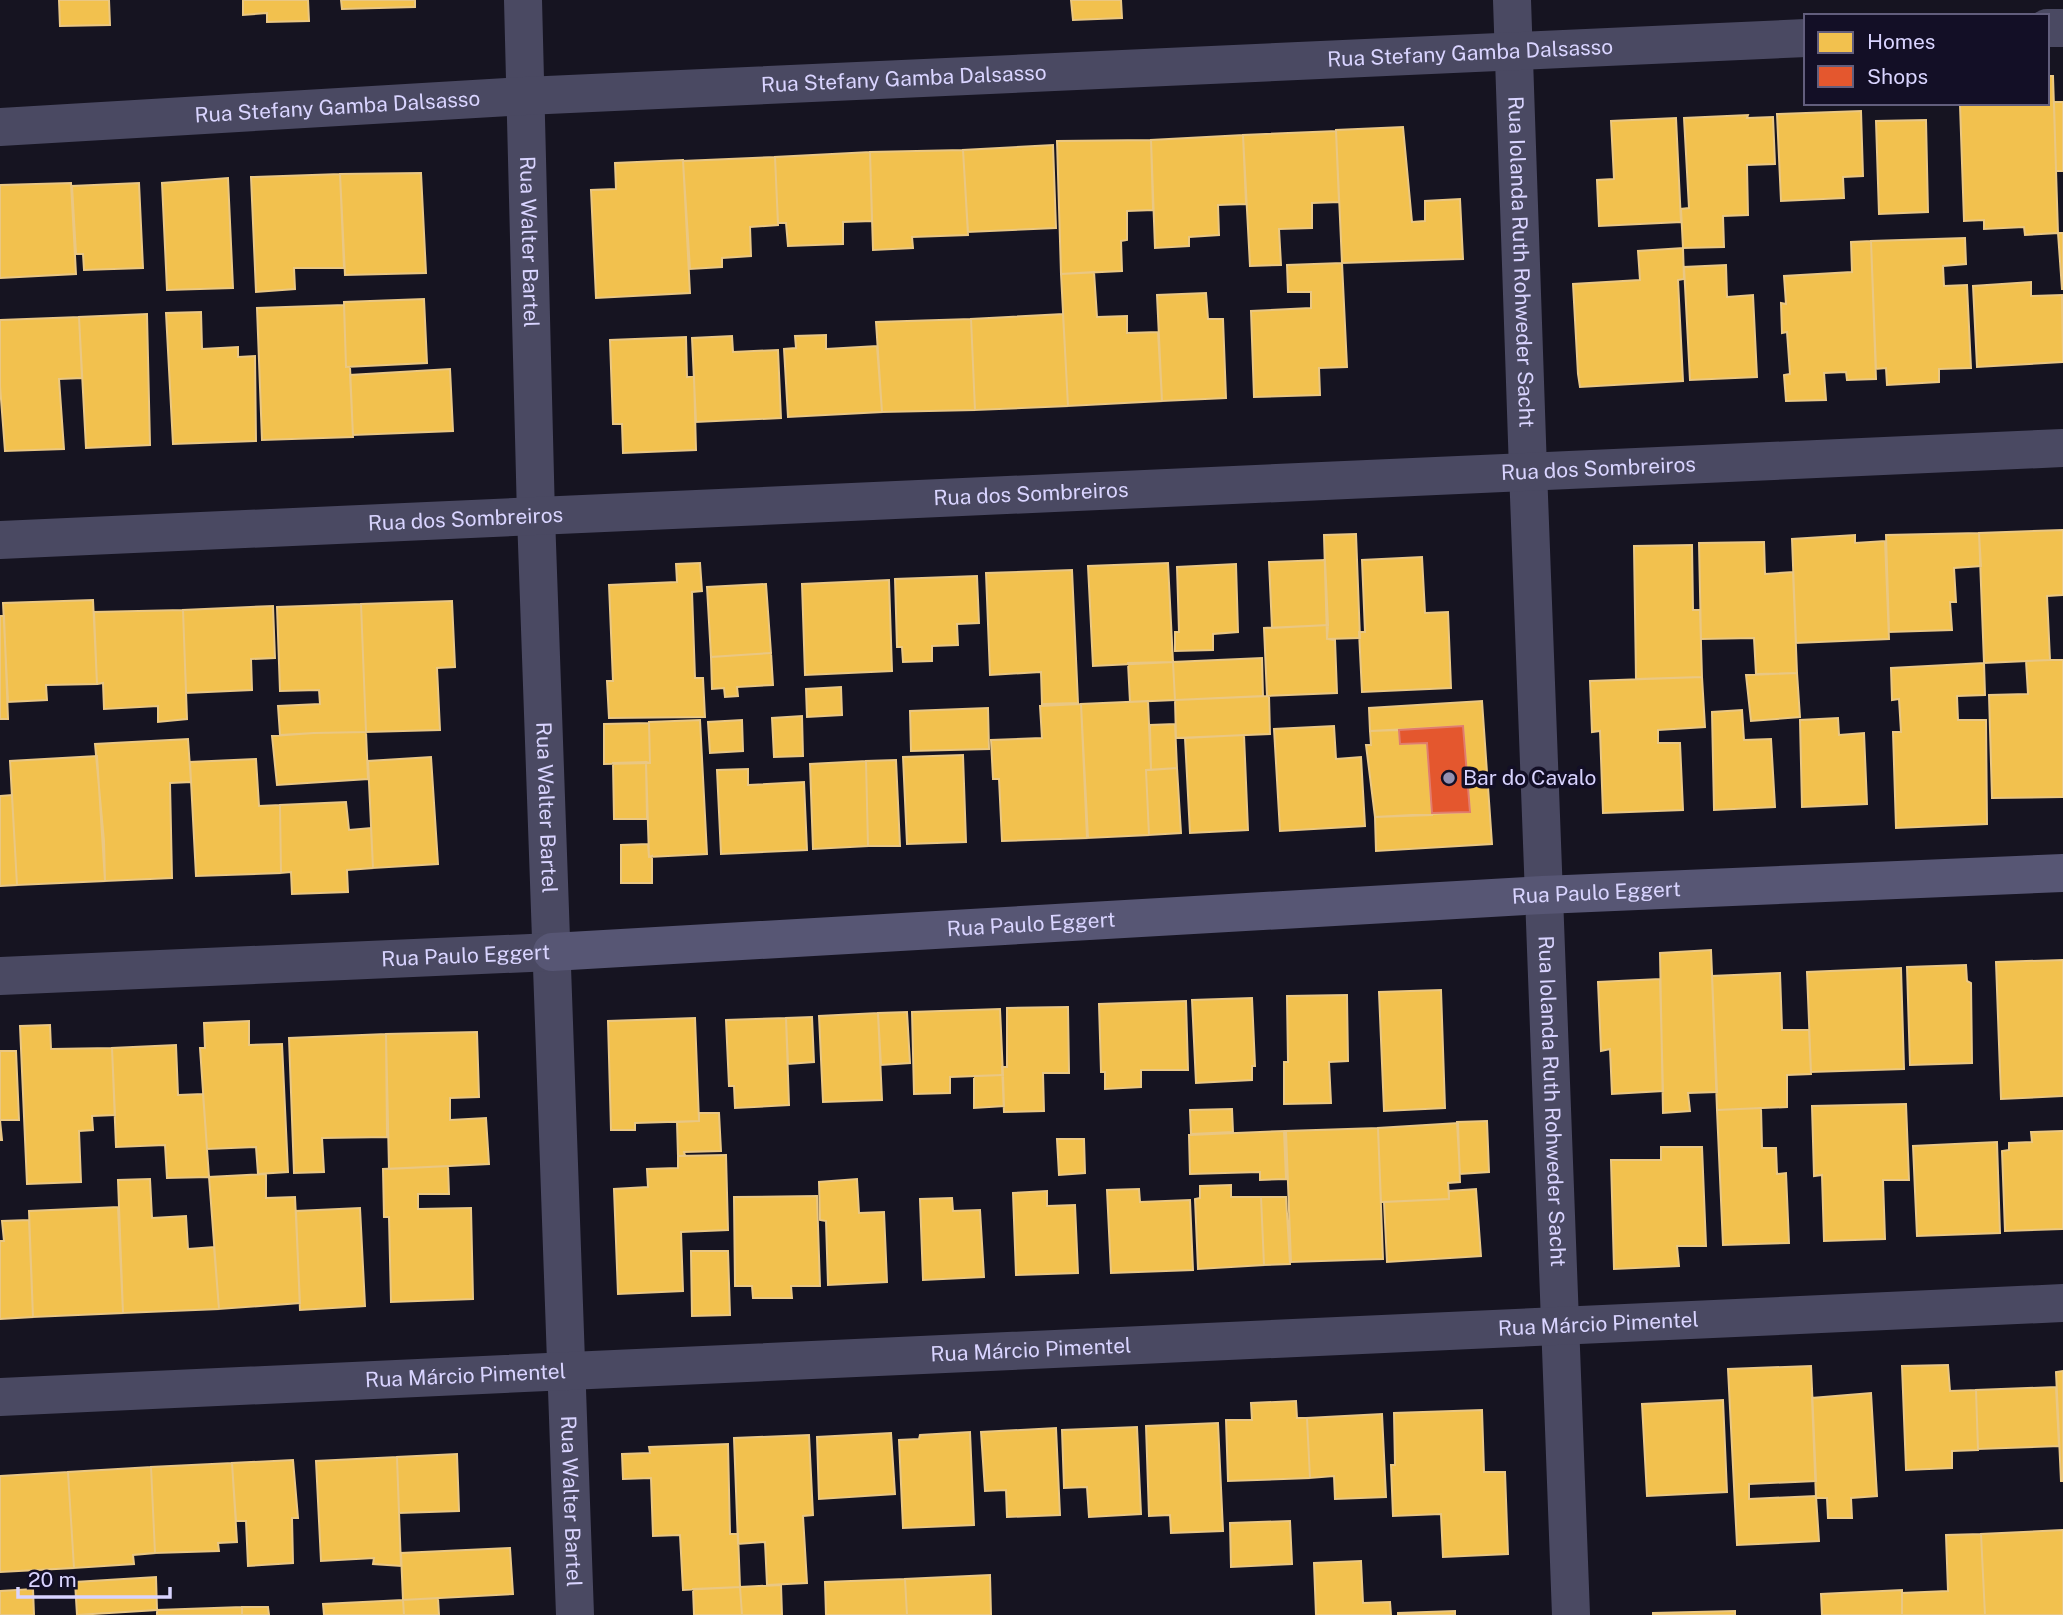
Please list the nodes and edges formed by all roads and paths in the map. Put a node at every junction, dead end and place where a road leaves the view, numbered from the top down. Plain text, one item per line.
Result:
1 (523, 0) edge
2 (1512, 0) edge
3 (1804, 38) edge
4 (1515, 50) junction
5 (525, 96) junction
6 (0, 127) edge
7 (2063, 448) edge
8 (1528, 470) junction
9 (536, 516) junction
10 (0, 540) edge
11 (2063, 873) edge
12 (1544, 895) junction
13 (552, 952) junction
14 (0, 976) edge
15 (2063, 1303) edge
16 (1560, 1326) junction
17 (566, 1371) junction
18 (0, 1397) edge
19 (575, 1615) edge
20 (1571, 1615) edge

1 - 5 street, Rua Walter Bartel
2 - 4 street, Rua Iolanda Ruth Rohweder Sacht
3 - 4 street, Rua Stefany Gamba Dalsasso
4 - 5 street, Rua Stefany Gamba Dalsasso
4 - 8 street, Rua Iolanda Ruth Rohweder Sacht
5 - 6 street, Rua Stefany Gamba Dalsasso
5 - 9 street, Rua Walter Bartel
7 - 8 street, Rua dos Sombreiros
8 - 9 street, Rua dos Sombreiros
8 - 12 street, Rua Iolanda Ruth Rohweder Sacht
9 - 10 street, Rua dos Sombreiros
9 - 13 street, Rua Walter Bartel
11 - 12 street, Rua Paulo Eggert
12 - 13 street, Rua Paulo Eggert
12 - 16 street, Rua Iolanda Ruth Rohweder Sacht
13 - 14 street, Rua Paulo Eggert
13 - 17 street, Rua Walter Bartel
15 - 16 street, Rua Márcio Pimentel
16 - 17 street, Rua Márcio Pimentel
16 - 20 street, Rua Iolanda Ruth Rohweder Sacht
17 - 18 street, Rua Márcio Pimentel
17 - 19 street, Rua Walter Bartel

